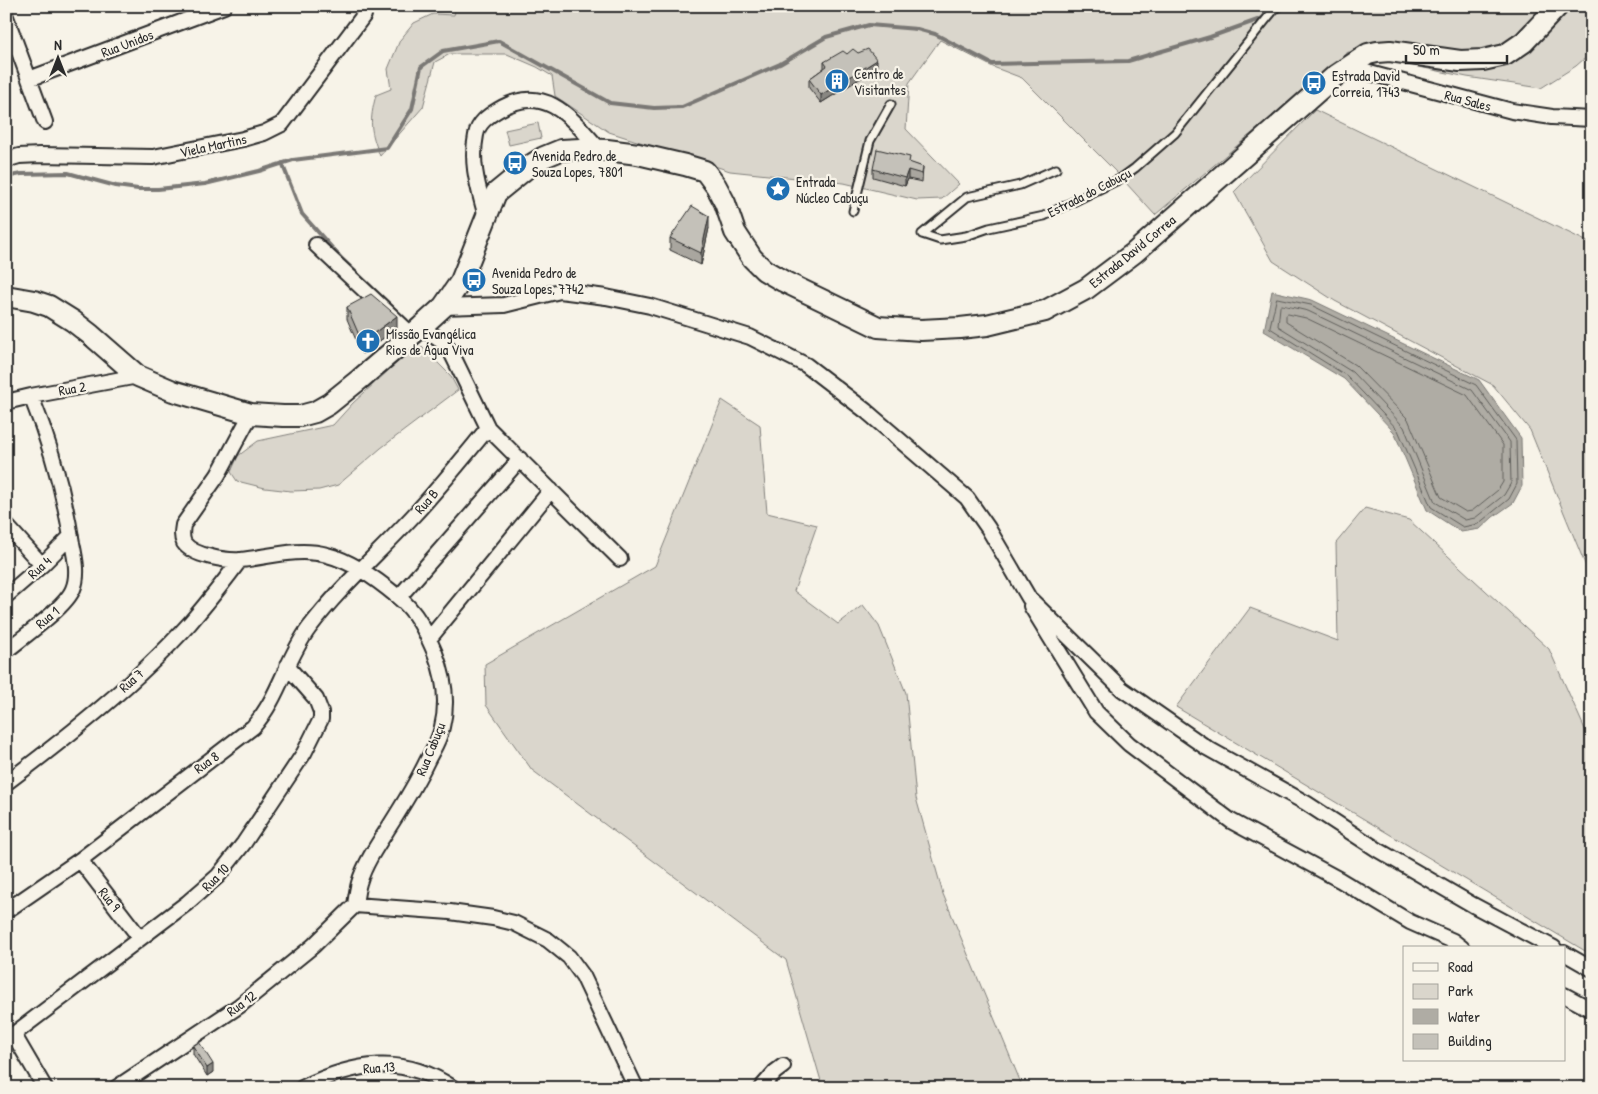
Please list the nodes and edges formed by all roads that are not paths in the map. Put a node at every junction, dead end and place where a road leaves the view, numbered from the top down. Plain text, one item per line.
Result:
1 (224, 6) edge
2 (1277, 6) edge
3 (1558, 6) edge
4 (364, 15) dead end
5 (6, 17) edge
6 (1347, 67) junction
7 (29, 80) junction
8 (891, 104) dead end
9 (1592, 118) edge
10 (45, 122) dead end
11 (598, 150) junction
12 (6, 160) edge
13 (1056, 169) dead end
14 (853, 210) dead end
15 (486, 217) junction
16 (316, 244) dead end
17 (6, 296) edge
18 (443, 307) junction
19 (417, 331) junction
20 (138, 376) junction
21 (31, 396) junction
22 (6, 402) edge
23 (251, 414) junction
24 (488, 428) junction
25 (520, 459) junction
26 (551, 490) junction
27 (6, 526) edge
28 (71, 536) junction
29 (620, 559) dead end
30 (240, 560) junction
31 (42, 565) junction
32 (360, 570) junction
33 (6, 596) edge
34 (399, 597) junction
35 (1030, 598) junction
36 (429, 639) junction
37 (6, 651) edge
38 (287, 666) junction
39 (6, 783) edge
40 (80, 860) junction
41 (355, 905) junction
42 (6, 911) edge
43 (140, 938) junction
44 (1459, 946) edge
45 (1550, 946) edge
46 (1566, 954) edge
47 (1592, 968) edge
48 (1566, 996) edge
49 (1592, 1010) edge
50 (10, 1037) edge
51 (783, 1066) dead end
52 (45, 1088) edge
53 (116, 1088) edge
54 (302, 1088) edge
55 (454, 1088) edge
56 (636, 1088) edge
57 (761, 1088) edge

1 - 7 street, Rua Unidos
2 - 13 lane, Estrada do Cabuçu
3 - 6 main road, Estrada David Correa
4 - 12 street, Viela Martins
5 - 7 street
6 - 9 street, Rua Sales
6 - 11 main road, Estrada David Correa
7 - 10 street
8 - 14 lane
11 - 15 main road
11 - 15 street
15 - 18 main road
16 - 19 street
17 - 20 main road
18 - 19 main road
18 - 35 street
19 - 23 main road
19 - 24 street
20 - 21 street, Rua 2
20 - 23 main road
21 - 22 street, Rua 2
21 - 28 street
23 - 30 street, Rua Cabuçu
24 - 25 street
24 - 32 street, Rua B
25 - 26 street
25 - 34 street
26 - 29 street
26 - 36 street
27 - 31 street
28 - 31 street, Rua 4
28 - 37 street, Rua 1
30 - 32 street, Rua Cabuçu
30 - 39 street, Rua 7
31 - 33 street, Rua 4
32 - 34 street, Rua Cabuçu
32 - 38 street, Rua 8
34 - 36 street, Rua Cabuçu
35 - 44 street
35 - 45 street
36 - 41 street, Rua Cabuçu
38 - 40 street, Rua 8
38 - 43 street, Rua 10
40 - 42 street, Rua 8
40 - 43 street, Rua 9
41 - 53 street, Rua 12
41 - 56 street
43 - 50 street, Rua 10
46 - 47 street
48 - 49 street
50 - 52 street
51 - 57 street
54 - 55 street, Rua 13

